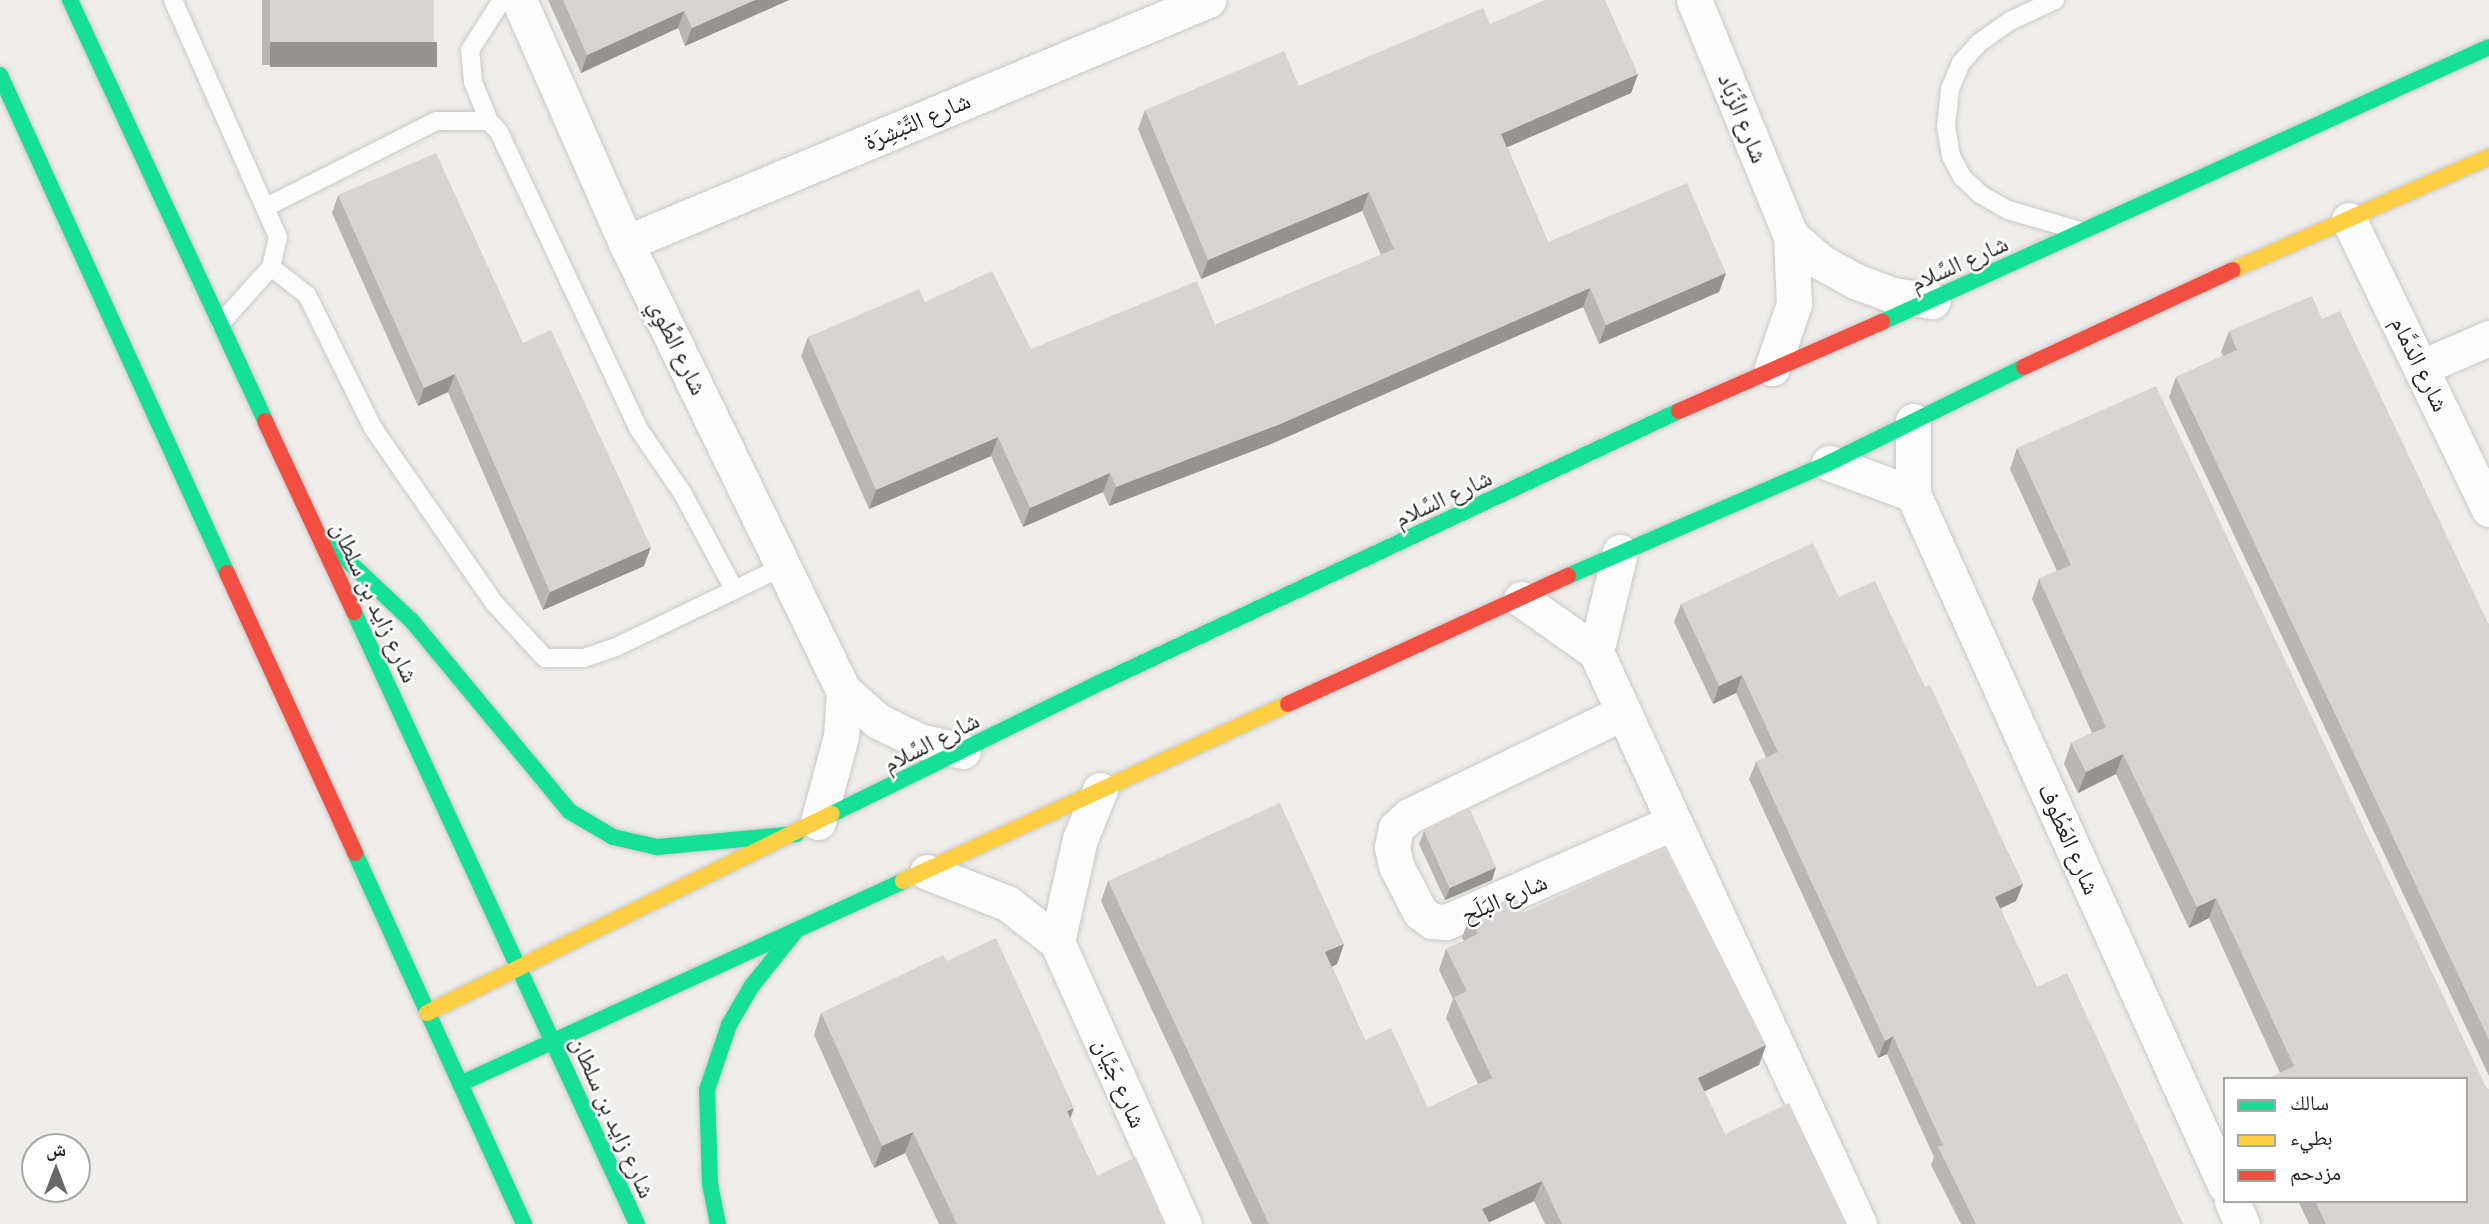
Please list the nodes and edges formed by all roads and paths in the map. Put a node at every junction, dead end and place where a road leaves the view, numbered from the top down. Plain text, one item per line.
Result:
1 (70, 0) edge
2 (173, 0) edge
3 (502, 0) edge
4 (519, 0) edge
5 (1208, 0) edge
6 (1694, 0) edge
7 (2055, 0) edge
8 (2489, 47) edge
9 (0, 75) edge
10 (489, 121) junction
11 (2489, 157) edge
12 (268, 206) junction
13 (2349, 220) junction
14 (2084, 232) junction
15 (1791, 236) junction
16 (626, 243) junction
17 (271, 267) junction
18 (1933, 301) junction
19 (219, 325) junction
20 (2489, 338) edge
21 (2422, 366) junction
22 (1772, 368) junction
23 (1913, 421) junction
24 (1829, 463) junction
25 (1913, 494) junction
26 (2489, 509) edge
27 (316, 531) junction
28 (1620, 552) junction
29 (784, 566) junction
30 (734, 589) junction
31 (1521, 599) junction
32 (1596, 652) junction
33 (844, 691) junction
34 (1624, 712) junction
35 (963, 751) junction
36 (1100, 790) junction
37 (1674, 822) junction
38 (807, 828) junction
39 (928, 872) junction
40 (795, 932) junction
41 (1057, 942) junction
42 (522, 970) junction
43 (427, 1013) junction
44 (555, 1042) junction
45 (460, 1084) junction
46 (2223, 1181) edge
47 (2233, 1203) edge
48 (524, 1224) edge
49 (637, 1224) edge
50 (718, 1224) edge
51 (1184, 1224) edge
52 (1859, 1224) edge
53 (2242, 1224) edge

1 - 19 main road, شارع زايد بن سلطان
2 - 12 lane
3 - 10 lane
4 - 16 street, شارع الطَّوِي
5 - 16 street, شارع التَّبْشِرَة
6 - 15 street, شارع الزَّبَاد
7 - 14 lane
8 - 14 main road, شارع السَّلام
9 - 43 main road
10 - 12 lane
10 - 30 lane
11 - 13 main road
12 - 17 lane
13 - 21 street, شارع الدَمَّام
13 - 23 main road
14 - 18 main road, شارع السَّلام
15 - 18 street
15 - 22 street, شارع الزَّبَاد
16 - 29 street, شارع الطَّوِي
17 - 19 lane
17 - 30 lane
18 - 22 main road, شارع السَّلام
19 - 27 main road, شارع زايد بن سلطان
20 - 21 street
21 - 26 street, شارع الدَمَّام
22 - 35 main road, شارع السَّلام
23 - 24 main road
23 - 25 street, شارع العَطُوف
24 - 25 street
24 - 28 main road
25 - 46 street, شارع العَطُوف
27 - 38 main road
27 - 42 main road, شارع زايد بن سلطان
28 - 31 main road
28 - 32 street
29 - 30 lane
29 - 33 street, شارع الطَّوِي
31 - 32 street
31 - 36 main road
32 - 34 street
33 - 35 street, شارع الطَّوِي
33 - 38 street, شارع الطَّوِي
34 - 37 street
34 - 37 street, شارع البَلَح
35 - 38 main road, شارع السَّلام
36 - 39 main road
36 - 41 street
37 - 52 street
38 - 42 main road, شارع السَّلام
39 - 40 main road
39 - 41 street, شارع جَيَّان
40 - 44 main road
40 - 50 main road
41 - 51 street, شارع جَيَّان
42 - 43 main road, شارع السَّلام
42 - 44 main road, شارع زايد بن سلطان
43 - 45 main road
44 - 45 main road
44 - 49 main road, شارع زايد بن سلطان
45 - 48 main road
47 - 53 street

